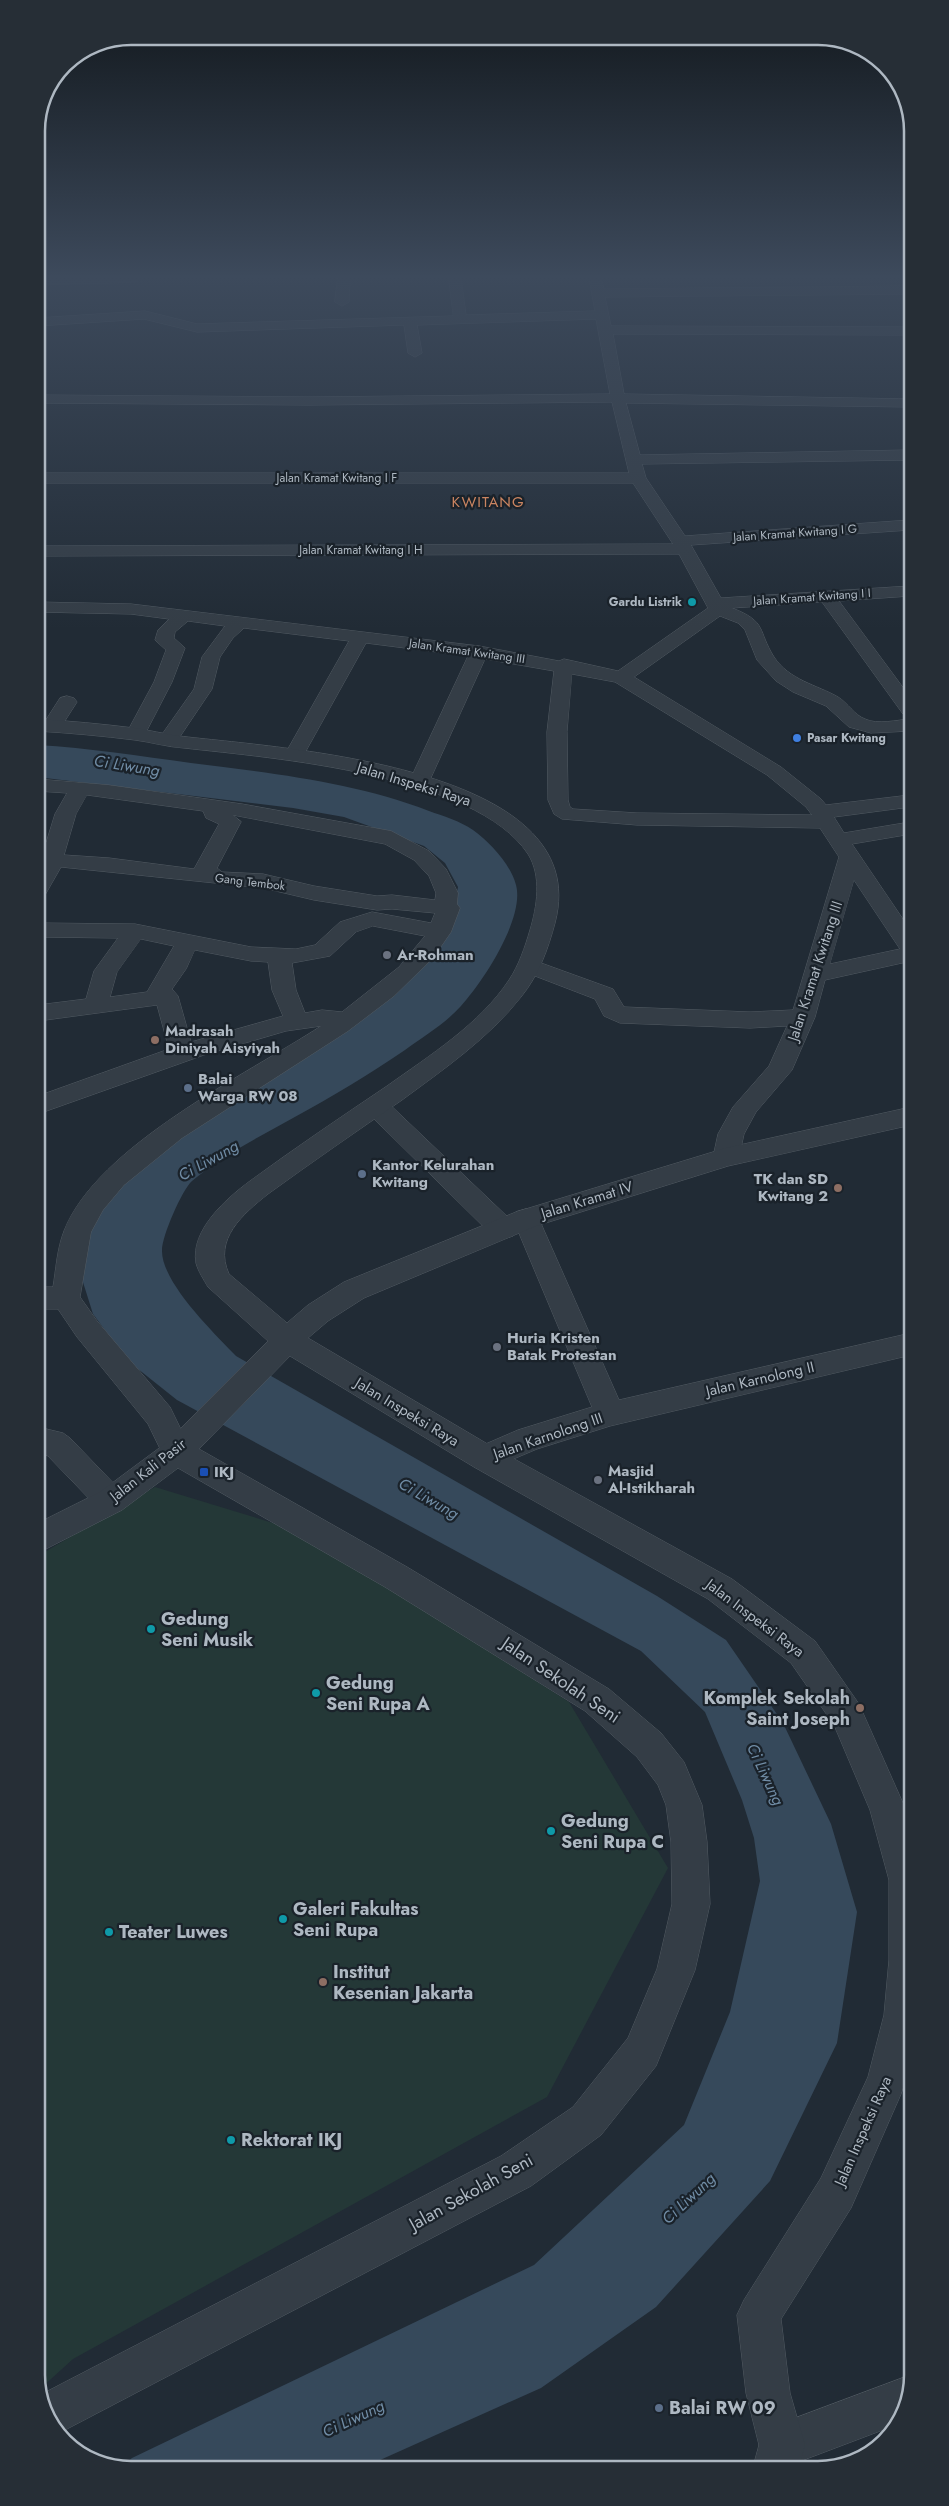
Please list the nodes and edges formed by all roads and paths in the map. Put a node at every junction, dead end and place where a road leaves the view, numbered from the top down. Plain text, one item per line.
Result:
1 (617, 395) edge
2 (618, 398) junction
3 (45, 399) edge
4 (904, 403) edge
5 (904, 455) edge
6 (632, 460) junction
7 (45, 478) edge
8 (638, 478) junction
9 (904, 526) edge
10 (682, 545) junction
11 (45, 551) edge
12 (904, 591) edge
13 (826, 596) junction
14 (716, 606) junction
15 (45, 607) edge
16 (183, 616) junction
17 (241, 622) junction
18 (360, 637) junction
19 (480, 652) junction
20 (564, 665) junction
21 (621, 676) junction
22 (67, 702) dead end
23 (904, 702) edge
24 (904, 725) edge
25 (45, 726) edge
26 (136, 734) junction
27 (168, 740) junction
28 (294, 754) junction
29 (419, 782) junction
30 (45, 786) edge
31 (81, 789) junction
32 (904, 802) edge
33 (213, 806) junction
34 (825, 817) junction
35 (904, 830) edge
36 (845, 848) junction
37 (45, 860) edge
38 (45, 862) edge
39 (216, 878) junction
40 (449, 908) junction
41 (45, 930) edge
42 (135, 931) junction
43 (440, 932) junction
44 (904, 939) edge
45 (188, 940) junction
46 (280, 955) junction
47 (904, 956) edge
48 (530, 966) junction
49 (815, 975) junction
50 (166, 996) junction
51 (96, 1005) junction
52 (45, 1013) edge
53 (803, 1017) junction
54 (346, 1020) junction
55 (298, 1022) junction
56 (182, 1054) junction
57 (45, 1103) edge
58 (376, 1106) junction
59 (904, 1118) edge
60 (726, 1158) junction
61 (514, 1224) junction
62 (45, 1298) edge
63 (66, 1298) junction
64 (904, 1346) edge
65 (280, 1347) junction
66 (610, 1414) junction
67 (45, 1440) edge
68 (186, 1442) junction
69 (485, 1458) junction
70 (110, 1501) junction
71 (45, 1535) edge
72 (904, 1866) edge
73 (904, 2016) edge
74 (900, 2400) edge
75 (54, 2412) edge
76 (779, 2456) edge

1 - 2 street
2 - 3 street
2 - 4 street
2 - 6 street
5 - 6 street
6 - 8 street
7 - 8 street, Jalan Kramat Kwitang I F
8 - 10 street
9 - 10 street, Jalan Kramat Kwitang I G
10 - 11 street, Jalan Kramat Kwitang I H
10 - 14 street
12 - 13 street, Jalan Kramat Kwitang I I
13 - 14 street, Jalan Kramat Kwitang I I
13 - 23 street
14 - 21 street
14 - 24 street
15 - 16 street, Jalan Kramat Kwitang III
16 - 17 street, Jalan Kramat Kwitang III
16 - 26 street
17 - 18 street, Jalan Kramat Kwitang III
17 - 27 street
18 - 19 street, Jalan Kramat Kwitang III
18 - 28 street
19 - 20 street, Jalan Kramat Kwitang III
19 - 29 street
20 - 21 street, Jalan Kramat Kwitang III
20 - 34 street
21 - 34 street, Jalan Kramat Kwitang III
22 - 25 street
25 - 26 street, Jalan Inspeksi Raya
26 - 27 street, Jalan Inspeksi Raya
27 - 28 street, Jalan Inspeksi Raya
28 - 29 street, Jalan Inspeksi Raya
29 - 48 street, Jalan Inspeksi Raya
30 - 31 street
31 - 33 street
31 - 37 street
32 - 34 street
33 - 39 street
33 - 40 street
34 - 36 street, Jalan Kramat Kwitang III
35 - 36 street
36 - 44 street
36 - 49 street, Jalan Kramat Kwitang III
38 - 39 street, Gang Tembok
39 - 40 street, Gang Tembok
40 - 43 street
41 - 42 street
42 - 45 street
42 - 51 street
43 - 46 street
43 - 54 street
45 - 46 street
45 - 50 street
46 - 55 street
47 - 49 street
48 - 53 street
48 - 58 street, Jalan Inspeksi Raya
49 - 53 street, Jalan Kramat Kwitang III
50 - 51 street
50 - 56 street
51 - 52 street
53 - 60 street, Jalan Kramat Kwitang III
54 - 55 street
54 - 63 street
55 - 56 street
56 - 57 street
58 - 61 street
58 - 65 street, Jalan Inspeksi Raya
59 - 60 street, Jalan Kramat IV
60 - 61 street, Jalan Kramat IV
61 - 65 street, Jalan Kramat IV
61 - 66 street, Jalan Karnolong III
62 - 63 street
63 - 68 street
64 - 66 street, Jalan Karnolong II
65 - 68 street, Jalan Kali Pasir
65 - 69 street, Jalan Inspeksi Raya
66 - 69 street, Jalan Karnolong III
67 - 70 street
68 - 70 street, Jalan Kali Pasir
68 - 75 street, Jalan Sekolah Seni
69 - 72 street, Jalan Inspeksi Raya
70 - 71 street, Jalan Kali Pasir
73 - 76 street, Jalan Inspeksi Raya
74 - 76 street

